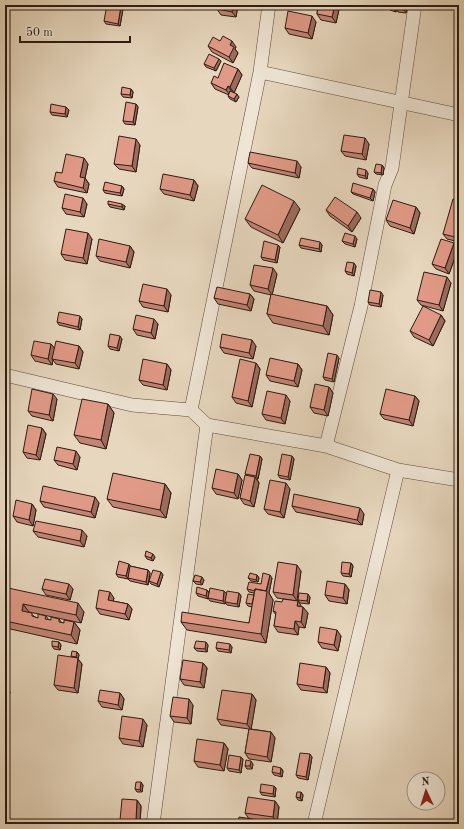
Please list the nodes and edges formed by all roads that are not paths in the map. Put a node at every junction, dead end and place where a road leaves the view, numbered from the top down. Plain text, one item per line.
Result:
1 (269, 5) edge
2 (415, 5) edge
3 (260, 72) junction
4 (400, 102) junction
5 (459, 115) edge
6 (5, 375) edge
7 (191, 410) junction
8 (207, 425) junction
9 (326, 446) junction
10 (398, 470) junction
11 (459, 480) edge
12 (153, 824) edge
13 (314, 824) edge

1 - 3 street
2 - 4 street
3 - 4 street
3 - 7 street
4 - 5 street
4 - 9 street
6 - 7 street
7 - 8 street
8 - 9 street
8 - 12 street
9 - 10 street
10 - 11 street
10 - 13 street

